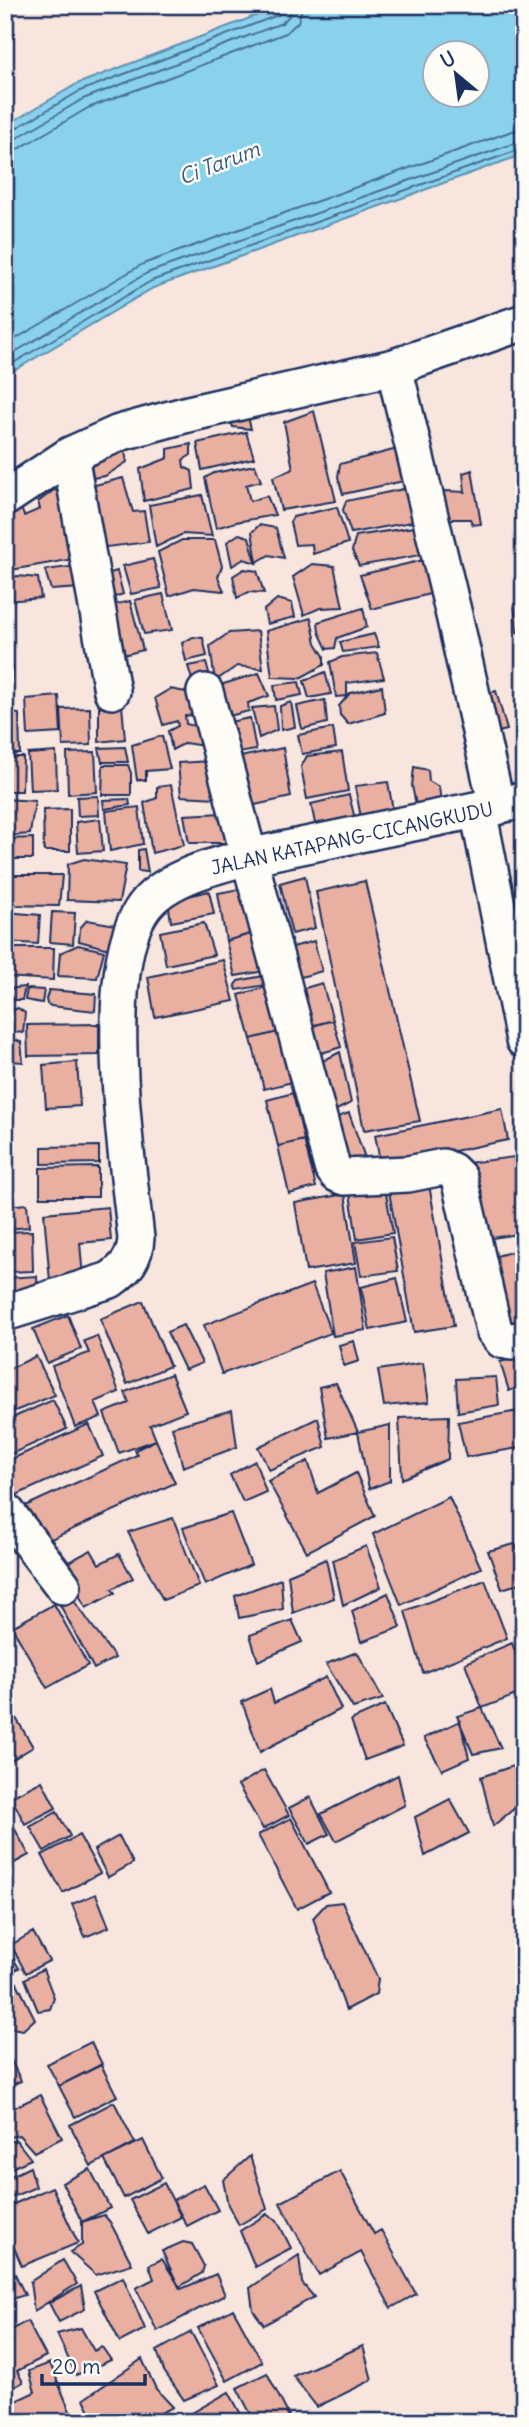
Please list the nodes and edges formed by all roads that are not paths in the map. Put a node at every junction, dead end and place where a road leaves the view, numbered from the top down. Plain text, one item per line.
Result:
1 (524, 323) edge
2 (394, 366) junction
3 (70, 455) junction
4 (5, 498) edge
5 (112, 691) dead end
6 (205, 692) dead end
7 (499, 806) edge
8 (248, 857) junction
9 (524, 1040) edge
10 (5, 1313) edge
11 (524, 1338) edge
12 (5, 1510) edge
13 (62, 1586) dead end

1 - 2 street
2 - 3 street
2 - 7 street
3 - 4 street
3 - 5 street
6 - 8 street
7 - 8 street, JALAN KATAPANG-CICANGKUDU
7 - 9 street
8 - 10 street, JALAN KATAPANG-CICANGKUDU
8 - 11 street
12 - 13 street

